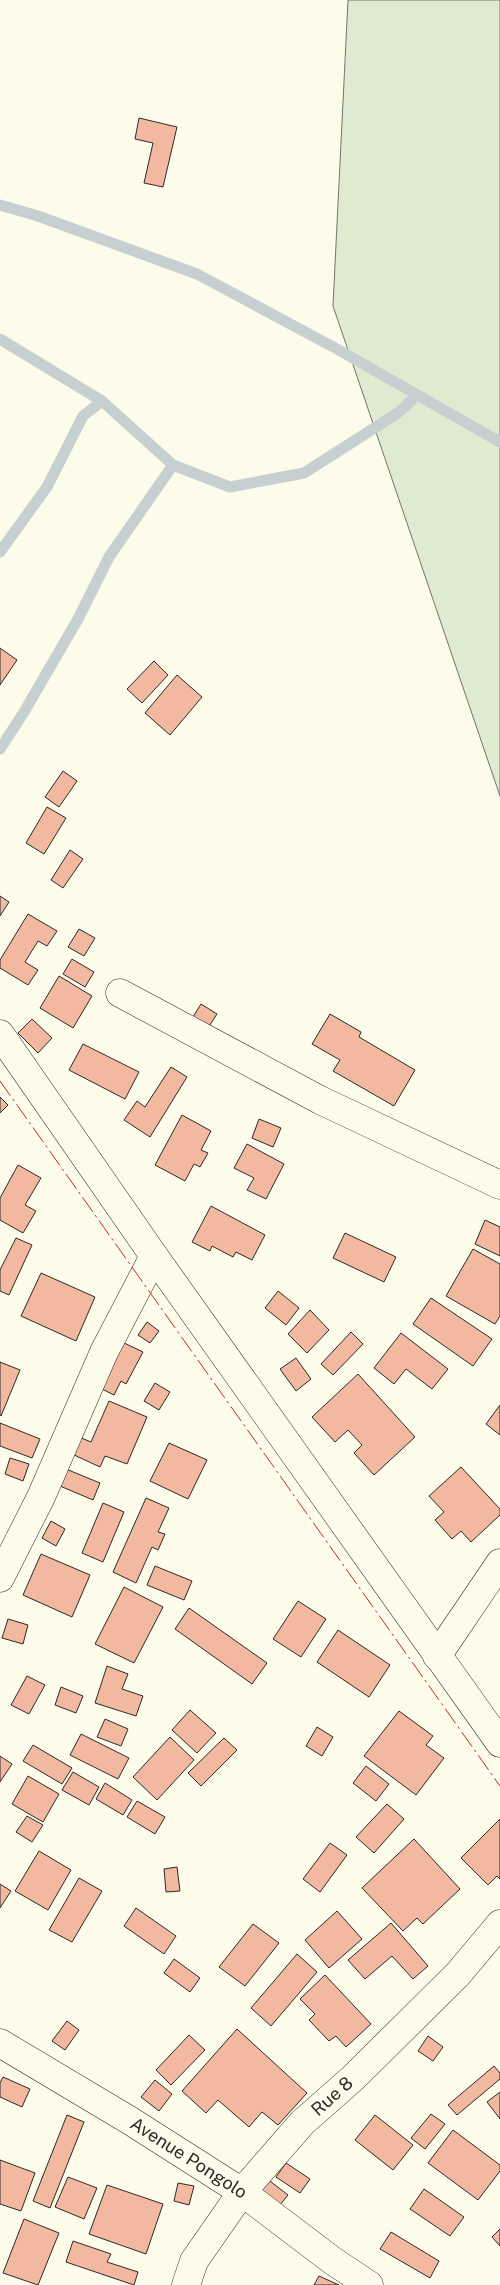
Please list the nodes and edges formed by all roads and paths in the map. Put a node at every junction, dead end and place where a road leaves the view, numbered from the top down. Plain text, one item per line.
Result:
1 (120, 993) dead end
2 (0, 1034) edge
3 (500, 1185) edge
4 (154, 1256) junction
5 (500, 1564) edge
6 (0, 1578) edge
7 (437, 1656) junction
8 (500, 1743) edge
9 (500, 1924) edge
10 (0, 2043) edge
11 (242, 2192) junction
12 (186, 2285) edge
13 (368, 2285) edge

1 - 3 street
2 - 4 street
4 - 6 street
4 - 7 street
5 - 7 street
7 - 8 street
9 - 11 street, Rue 8
10 - 11 street, Avenue Pongolo
11 - 12 street, Rue 8
11 - 13 street, Avenue Pongolo

